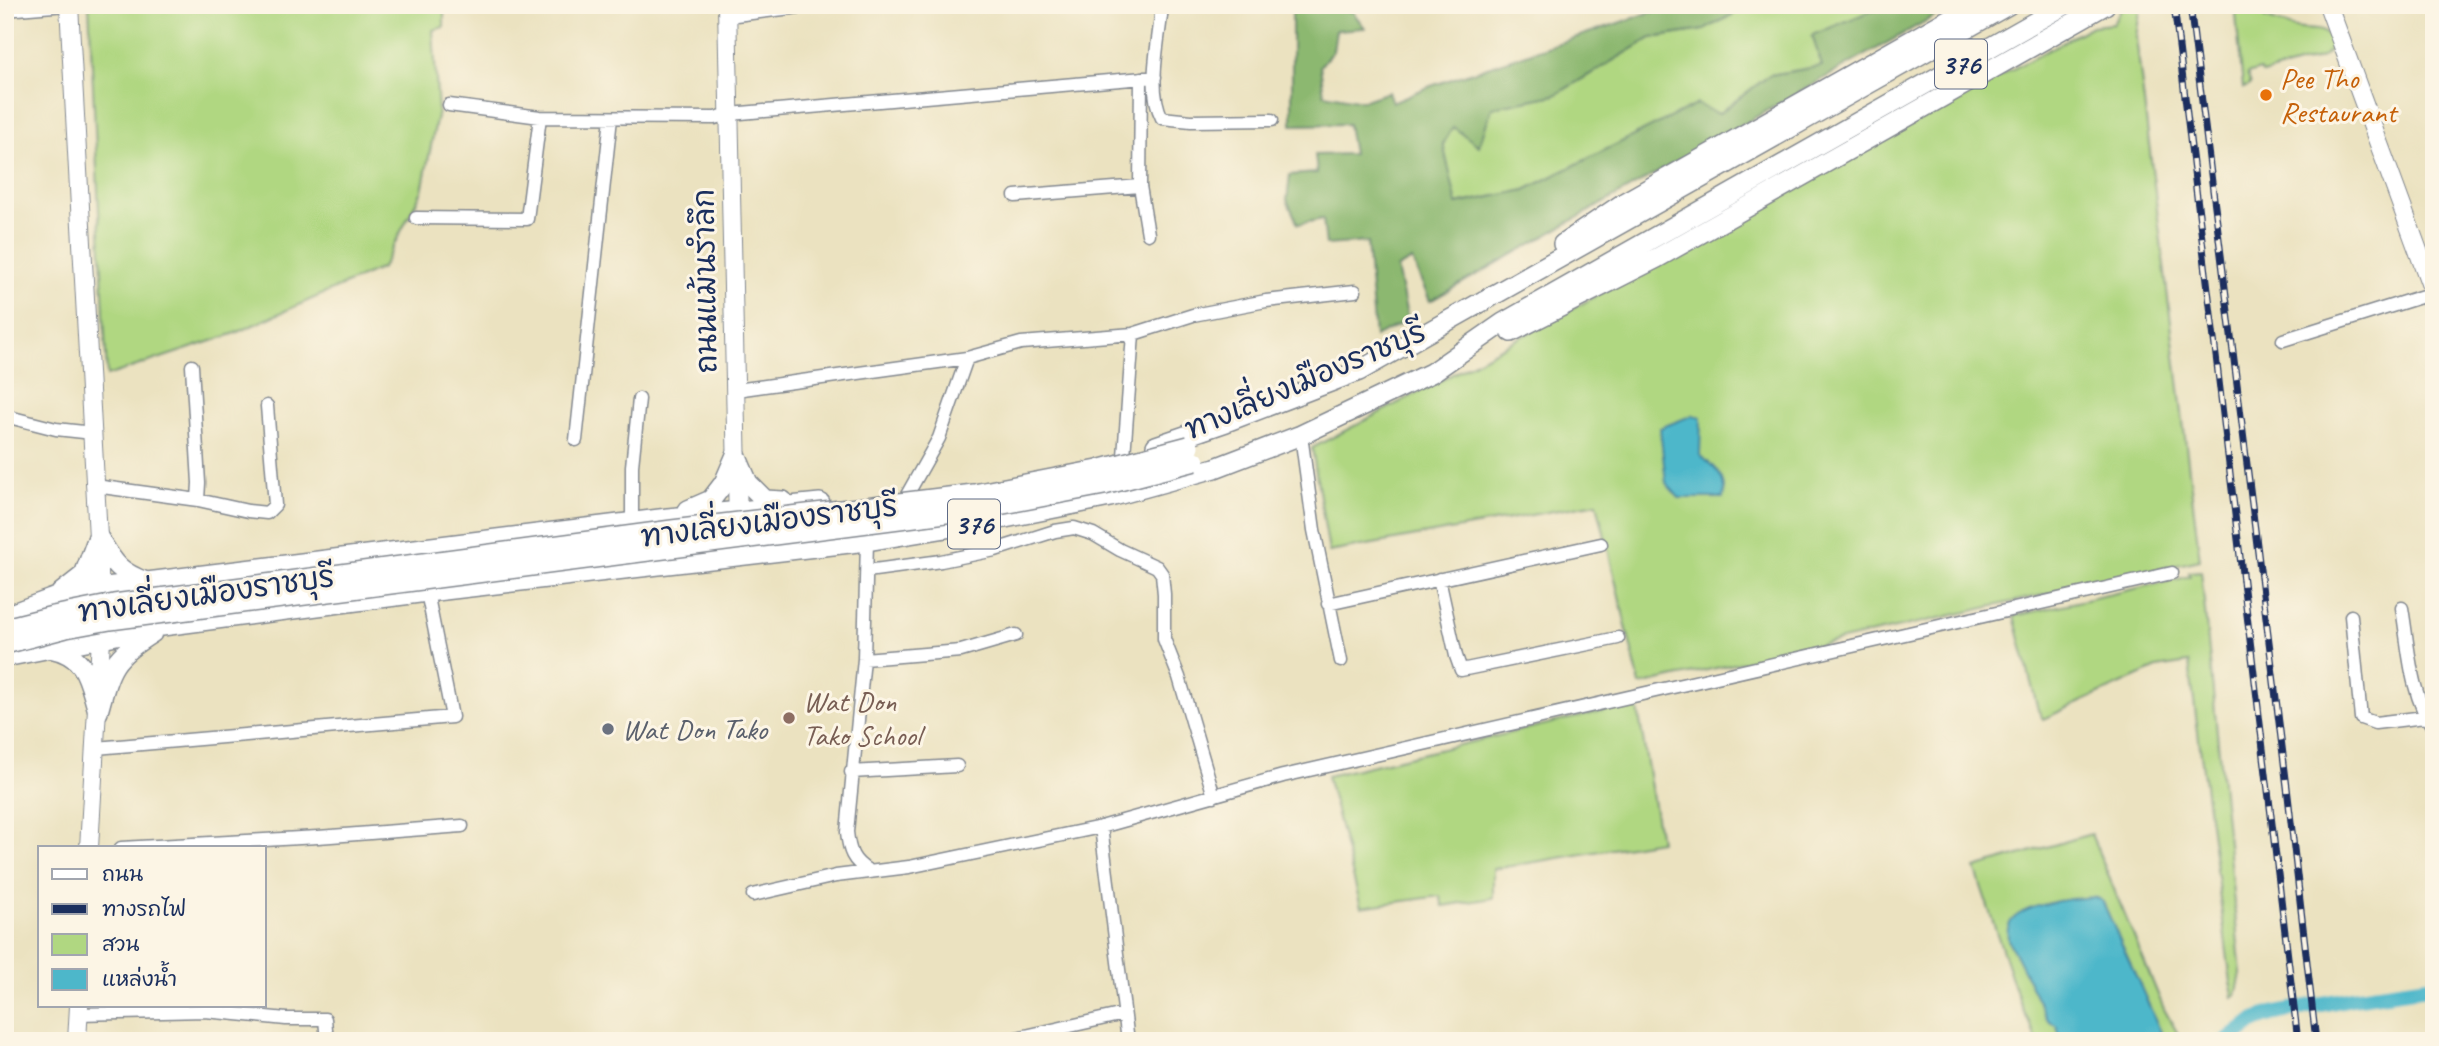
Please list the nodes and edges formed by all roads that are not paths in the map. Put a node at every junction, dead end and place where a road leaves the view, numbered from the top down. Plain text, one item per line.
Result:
1 (67, 5) edge
2 (816, 5) edge
3 (1162, 5) edge
4 (1974, 5) edge
5 (2008, 5) edge
6 (2065, 5) edge
7 (2105, 5) edge
8 (2333, 7) edge
9 (5, 10) edge
10 (727, 11) edge
11 (1155, 77) junction
12 (1141, 78) junction
13 (449, 105) dead end
14 (730, 114) junction
15 (540, 117) junction
16 (611, 118) junction
17 (1272, 120) dead end
18 (1140, 186) junction
19 (1015, 196) dead end
20 (416, 218) dead end
21 (1148, 234) dead end
22 (1354, 291) dead end
23 (2434, 293) edge
24 (1503, 323) junction
25 (1133, 334) junction
26 (1428, 334) junction
27 (2283, 340) dead end
28 (967, 358) junction
29 (192, 366) dead end
30 (1359, 371) junction
31 (1431, 373) junction
32 (736, 390) junction
33 (639, 400) dead end
34 (267, 406) dead end
35 (5, 416) edge
36 (93, 433) junction
37 (1301, 435) junction
38 (576, 440) dead end
39 (1192, 454) junction
40 (736, 455) junction
41 (1124, 456) junction
42 (95, 486) junction
43 (907, 495) junction
44 (198, 500) junction
45 (818, 504) junction
46 (738, 511) junction
47 (668, 518) junction
48 (632, 523) junction
49 (98, 537) junction
50 (867, 541) junction
51 (1601, 544) dead end
52 (739, 555) junction
53 (867, 571) junction
54 (2172, 573) dead end
55 (1440, 579) junction
56 (146, 582) junction
57 (98, 588) junction
58 (426, 592) junction
59 (54, 598) junction
60 (1328, 604) junction
61 (2402, 608) dead end
62 (5, 616) edge
63 (2351, 617) dead end
64 (162, 626) junction
65 (5, 628) edge
66 (1016, 635) dead end
67 (1618, 638) dead end
68 (100, 639) junction
69 (5, 644) edge
70 (47, 648) junction
71 (5, 657) edge
72 (864, 659) junction
73 (1341, 661) dead end
74 (98, 712) junction
75 (2425, 717) junction
76 (2434, 729) edge
77 (96, 748) junction
78 (957, 766) dead end
79 (851, 772) junction
80 (1214, 796) junction
81 (462, 826) dead end
82 (1101, 827) junction
83 (89, 846) edge
84 (160, 846) edge
85 (869, 871) junction
86 (753, 895) dead end
87 (79, 1010) edge
88 (1124, 1014) junction
89 (80, 1040) edge
90 (327, 1041) edge
91 (1003, 1041) edge
92 (1128, 1041) edge

1 - 9 street
1 - 36 street
2 - 10 street
3 - 11 street
4 - 26 main road
5 - 26 main road, ทางเลี่ยงเมืองราชบุรี / 376
6 - 24 main road, ทางเลี่ยงเมืองราชบุรี / 376
7 - 31 main road
8 - 23 street
10 - 14 street, ถนนแม้นรำลึก
11 - 12 street
11 - 17 street
12 - 14 street
12 - 18 street
13 - 15 street
14 - 16 street
14 - 32 street, ถนนแม้นรำลึก
15 - 16 street
15 - 20 street
16 - 38 street
18 - 19 street
18 - 21 street
22 - 25 street
23 - 27 street
24 - 31 main road, ทางเลี่ยงเมืองราชบุรี / 376
24 - 39 main road, ทางเลี่ยงเมืองราชบุรี / 376
25 - 28 street
25 - 41 street
26 - 30 main road, ทางเลี่ยงเมืองราชบุรี / 376
28 - 32 street
28 - 43 street
29 - 44 street
30 - 39 main road, ทางเลี่ยงเมืองราชบุรี / 376
30 - 41 main road, ทางเลี่ยงเมืองราชบุรี / 376
31 - 37 main road, ทางเลี่ยงเมืองราชบุรี / 376
32 - 40 street, ถนนแม้นรำลึก
33 - 48 street
34 - 44 street
35 - 36 street
36 - 42 street
37 - 50 main road, ทางเลี่ยงเมืองราชบุรี / 376
37 - 60 street
39 - 65 main road, ทางเลี่ยงเมืองราชบุรี / 376, bridge
39 - 69 main road, ทางเลี่ยงเมืองราชบุรี / 376, bridge
40 - 45 main road
40 - 46 street, ถนนแม้นรำลึก
40 - 47 main road
41 - 43 main road, ทางเลี่ยงเมืองราชบุรี / 376
42 - 44 street
42 - 49 street
43 - 45 main road, ทางเลี่ยงเมืองราชบุรี / 376
45 - 46 main road, ทางเลี่ยงเมืองราชบุรี / 376
46 - 47 main road, ทางเลี่ยงเมืองราชบุรี / 376
46 - 52 street, ถนนแม้นรำลึก
47 - 48 main road, ทางเลี่ยงเมืองราชบุรี / 376
48 - 56 main road, ทางเลี่ยงเมืองราชบุรี / 376
49 - 56 main road
49 - 57 street
49 - 59 main road
50 - 52 main road, ทางเลี่ยงเมืองราชบุรี / 376
50 - 53 street
51 - 55 street
52 - 58 main road, ทางเลี่ยงเมืองราชบุรี / 376
53 - 72 street
53 - 80 street
54 - 80 street
55 - 60 street
55 - 67 street
56 - 57 main road, ทางเลี่ยงเมืองราชบุรี / 376
57 - 59 main road, ทางเลี่ยงเมืองราชบุรี / 376
57 - 68 street
58 - 64 main road, ทางเลี่ยงเมืองราชบุรี / 376
58 - 77 street
59 - 62 main road, ทางเลี่ยงเมืองราชบุรี / 376
60 - 73 street
61 - 75 street
63 - 75 street
64 - 68 main road, ทางเลี่ยงเมืองราชบุรี / 376
64 - 74 main road
66 - 72 street
68 - 70 main road, ทางเลี่ยงเมืองราชบุรี / 376
68 - 74 street
70 - 71 main road, ทางเลี่ยงเมืองราชบุรี / 376
70 - 74 main road
72 - 79 street
74 - 77 street
75 - 76 street
77 - 83 street
78 - 79 street
79 - 85 street
80 - 82 street
81 - 84 street
82 - 85 street
82 - 88 street
85 - 86 street
87 - 89 street
87 - 90 street
88 - 91 street
88 - 92 street

